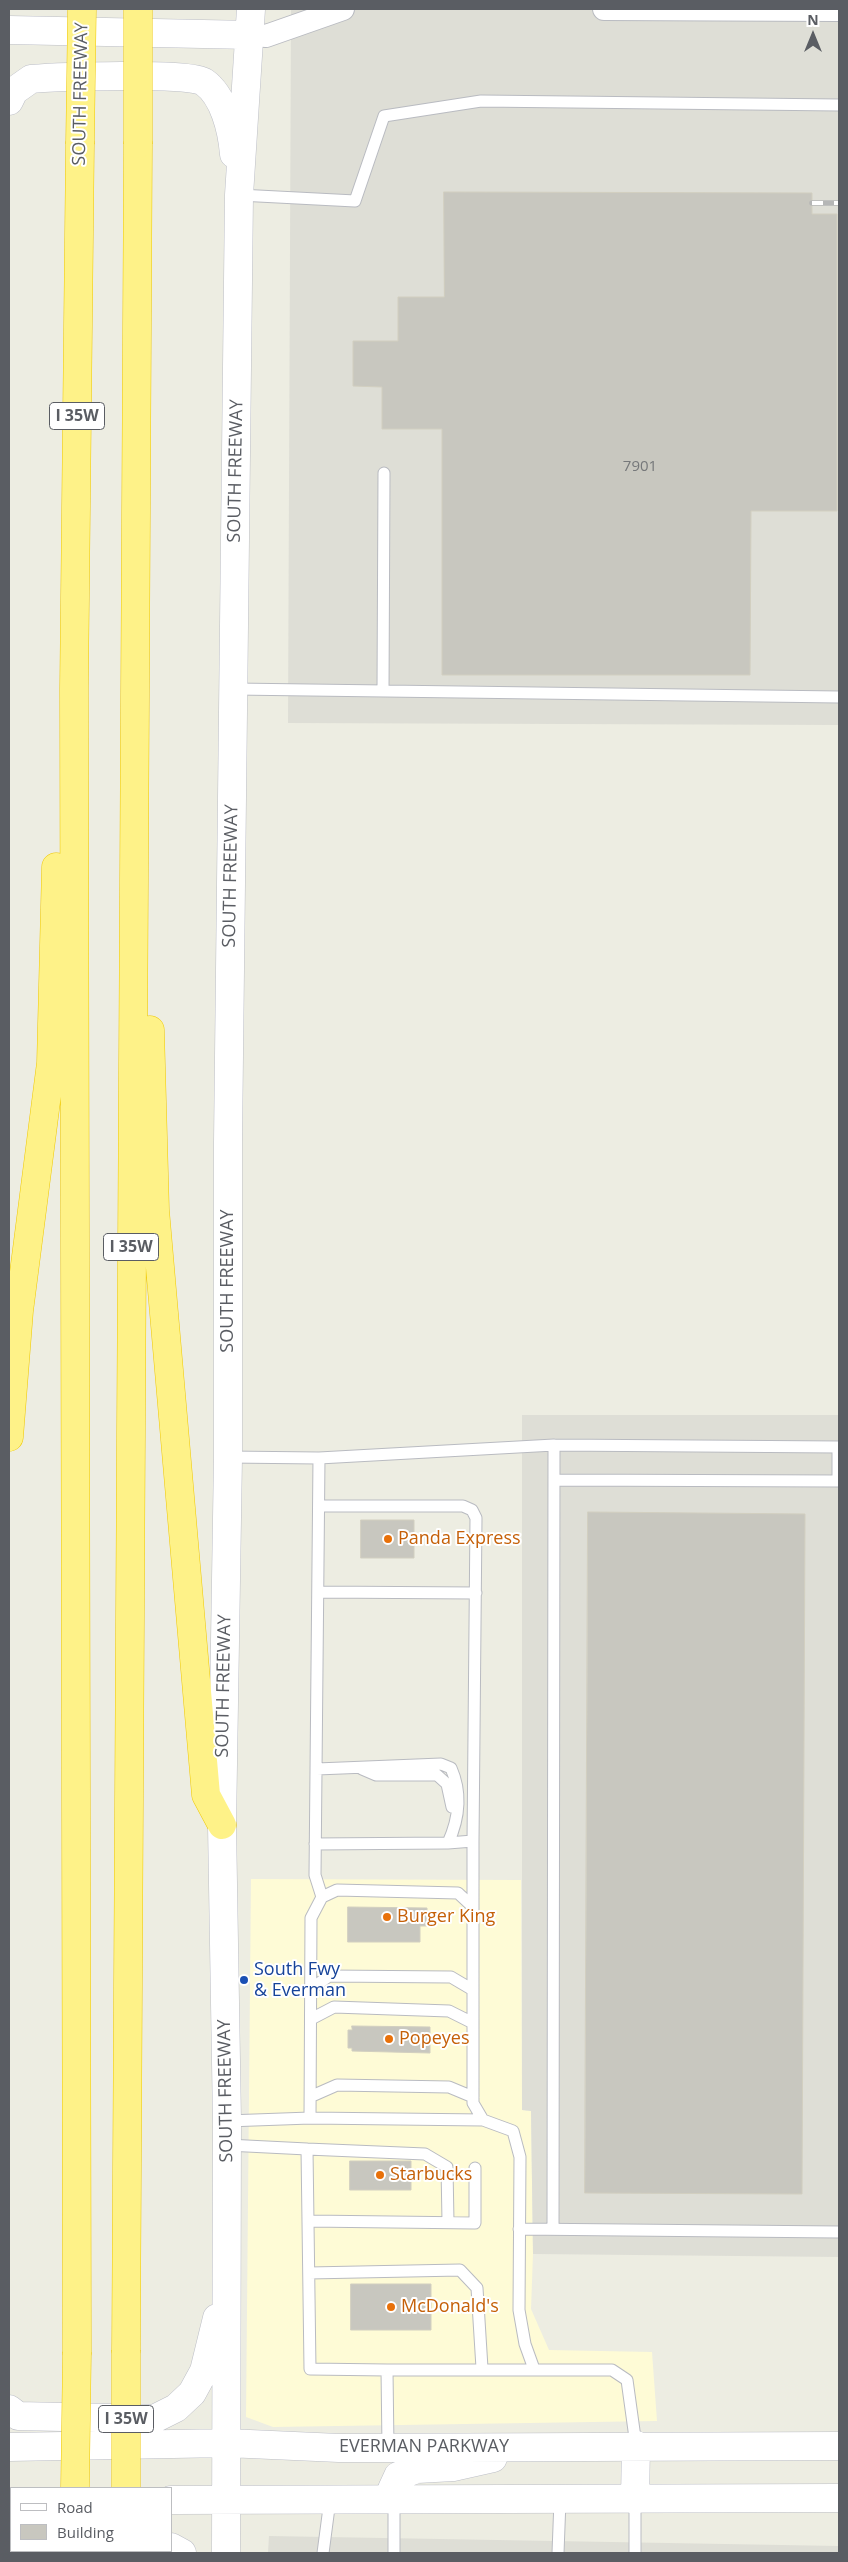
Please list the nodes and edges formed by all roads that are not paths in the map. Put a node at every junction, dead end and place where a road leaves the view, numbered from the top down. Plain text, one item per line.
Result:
1 (82, 9) edge
2 (138, 9) edge
3 (252, 9) edge
4 (343, 9) edge
5 (604, 9) edge
6 (839, 10) edge
7 (9, 30) edge
8 (252, 36) junction
9 (9, 101) edge
10 (839, 105) edge
11 (239, 195) junction
12 (384, 473) dead end
13 (74, 688) junction
14 (233, 688) junction
15 (382, 691) junction
16 (839, 697) edge
17 (132, 904) junction
18 (9, 1437) edge
19 (554, 1445) junction
20 (839, 1447) edge
21 (228, 1457) junction
22 (318, 1458) junction
23 (554, 1480) junction
24 (318, 1506) junction
25 (318, 1592) junction
26 (476, 1593) junction
27 (317, 1769) junction
28 (222, 1825) junction
29 (473, 1841) junction
30 (448, 1843) junction
31 (316, 1844) junction
32 (322, 1897) junction
33 (473, 1907) junction
34 (311, 1989) junction
35 (474, 1990) junction
36 (311, 2019) junction
37 (474, 2023) junction
38 (312, 2096) junction
39 (473, 2097) junction
40 (310, 2118) junction
41 (483, 2120) junction
42 (227, 2133) junction
43 (308, 2149) junction
44 (475, 2168) dead end
45 (308, 2221) junction
46 (448, 2222) junction
47 (519, 2228) junction
48 (553, 2229) junction
49 (839, 2232) edge
50 (309, 2273) junction
51 (227, 2279) junction
52 (482, 2368) junction
53 (534, 2369) junction
54 (387, 2370) junction
55 (9, 2409) edge
56 (227, 2443) junction
57 (636, 2445) junction
58 (839, 2446) edge
59 (9, 2447) edge
60 (514, 2447) junction
61 (388, 2448) junction
62 (75, 2487) edge
63 (126, 2487) edge
64 (839, 2498) edge
65 (172, 2500) edge
66 (227, 2500) junction
67 (330, 2500) junction
68 (394, 2500) junction
69 (560, 2500) junction
70 (635, 2500) junction
71 (226, 2553) edge
72 (323, 2553) edge
73 (394, 2553) edge
74 (558, 2553) edge
75 (635, 2553) edge

1 - 13 highway, SOUTH FREEWAY / I 35W, bridge
2 - 17 highway, I 35W, bridge
3 - 8 main road, SOUTH FREEWAY
4 - 8 street
5 - 6 street
7 - 8 main road
8 - 11 main road, SOUTH FREEWAY
9 - 11 main road
10 - 11 lane
11 - 14 main road, SOUTH FREEWAY
12 - 15 lane
13 - 18 highway
13 - 62 highway, SOUTH FREEWAY / I 35W, bridge
14 - 15 lane
14 - 21 main road, SOUTH FREEWAY
15 - 16 lane
17 - 28 highway
17 - 63 highway, I 35W, bridge
19 - 20 lane
19 - 22 lane
19 - 23 lane
20 - 23 lane
21 - 22 lane
21 - 28 main road, SOUTH FREEWAY
22 - 24 lane
23 - 48 lane
24 - 25 lane
24 - 26 lane
25 - 26 lane
25 - 27 lane
26 - 29 lane
27 - 30 lane
27 - 31 lane
28 - 42 main road, SOUTH FREEWAY
29 - 30 lane
29 - 33 lane
30 - 31 lane
31 - 32 lane
32 - 33 lane
32 - 34 lane
33 - 35 lane
34 - 35 lane
34 - 36 lane
35 - 37 lane
36 - 37 lane
36 - 38 lane
37 - 39 lane
38 - 39 lane
38 - 40 lane
39 - 41 lane
40 - 41 lane
40 - 42 lane
41 - 47 lane
42 - 43 lane
42 - 51 main road, SOUTH FREEWAY
43 - 45 lane
43 - 46 lane
44 - 46 lane
45 - 46 lane
45 - 50 lane
47 - 48 lane
47 - 53 lane
48 - 49 lane
50 - 52 lane
50 - 54 lane
51 - 55 main road
51 - 56 main road, SOUTH FREEWAY
52 - 53 lane
52 - 54 lane
53 - 57 lane
54 - 61 lane
56 - 59 main road, EVERMAN PARKWAY
56 - 61 main road, EVERMAN PARKWAY
56 - 66 main road, SOUTH FREEWAY
57 - 58 main road, EVERMAN PARKWAY
57 - 60 main road, EVERMAN PARKWAY
57 - 70 main road
60 - 61 main road, EVERMAN PARKWAY
60 - 68 main road
64 - 70 main road
65 - 66 main road
66 - 67 main road
66 - 71 main road, SOUTH FREEWAY
67 - 68 main road
67 - 72 lane
68 - 69 main road
68 - 73 lane
69 - 70 main road
69 - 74 lane
70 - 75 lane

